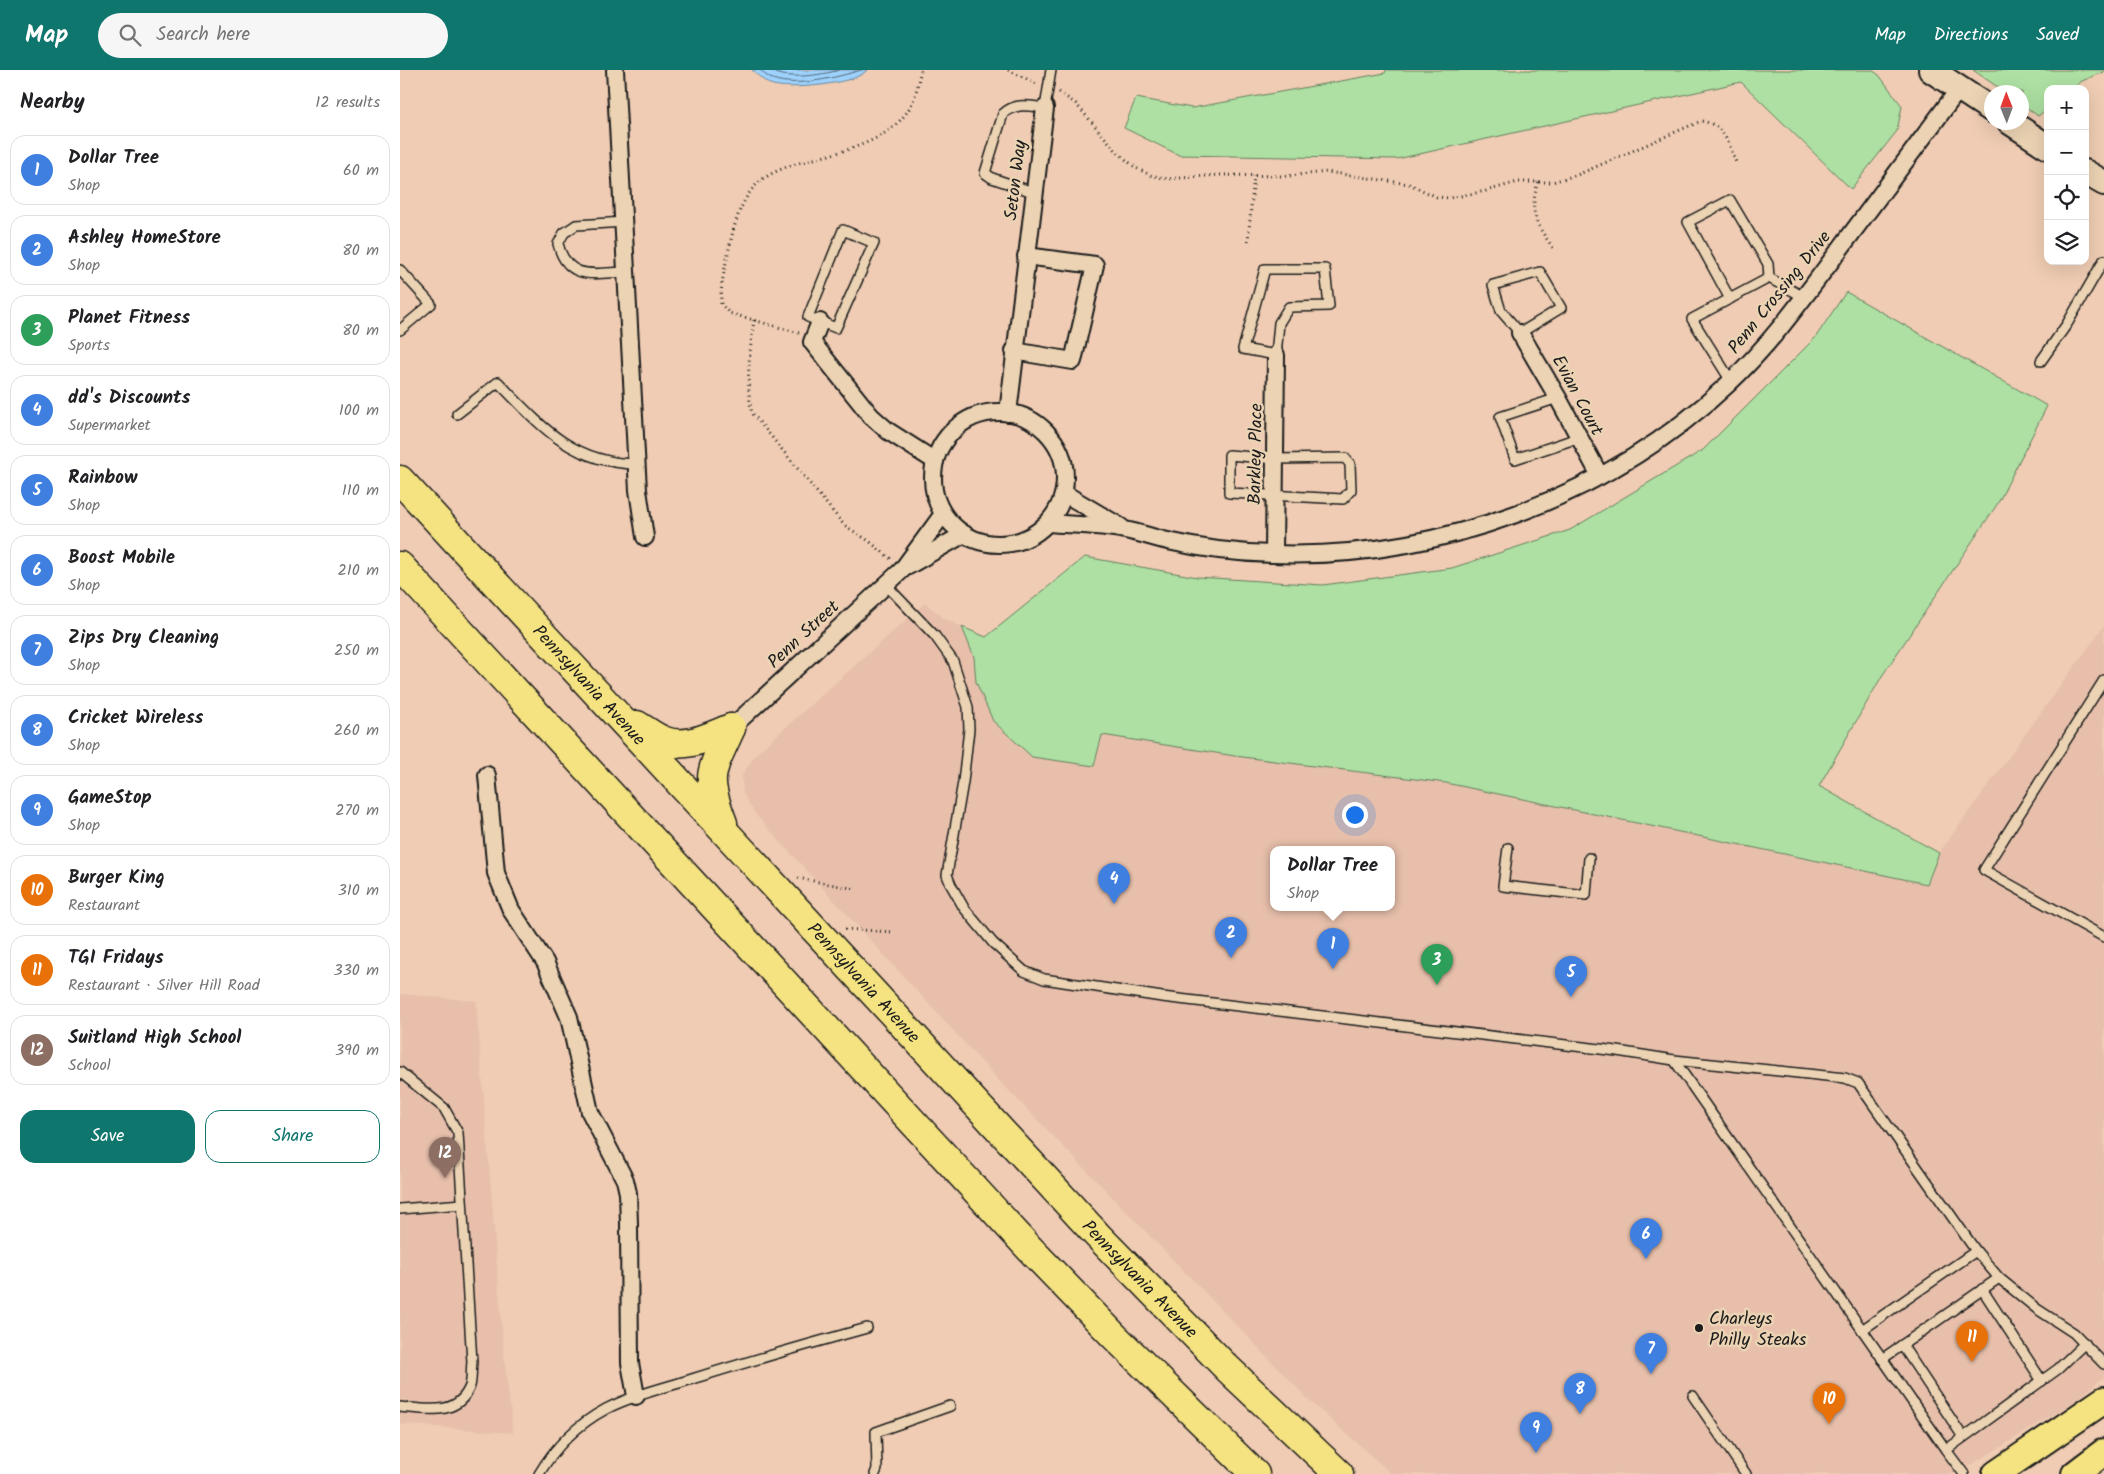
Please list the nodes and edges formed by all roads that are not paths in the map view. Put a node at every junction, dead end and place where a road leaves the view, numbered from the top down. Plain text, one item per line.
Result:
1 (615, 70) edge
2 (1050, 70) edge
3 (1931, 70) edge
4 (1959, 89) junction
5 (1984, 105) edge
6 (1045, 108) junction
7 (2022, 130) edge
8 (2044, 145) edge
9 (2089, 174) edge
10 (2104, 183) edge
11 (1033, 192) junction
12 (625, 222) junction
13 (1026, 256) junction
14 (2104, 260) edge
15 (400, 270) edge
16 (626, 272) junction
17 (1768, 278) junction
18 (1804, 297) junction
19 (1730, 299) junction
20 (820, 322) junction
21 (400, 330) edge
22 (1520, 332) junction
23 (1014, 351) junction
24 (1276, 355) junction
25 (2040, 361) dead end
26 (1731, 381) junction
27 (1558, 398) junction
28 (1008, 413) junction
29 (457, 414) dead end
30 (1578, 438) junction
31 (1276, 459) junction
32 (936, 461) junction
33 (636, 464) junction
34 (1600, 476) junction
35 (400, 480) edge
36 (1065, 494) junction
37 (1275, 495) junction
38 (943, 514) junction
39 (1048, 523) junction
40 (1125, 530) junction
41 (964, 534) junction
42 (644, 537) dead end
43 (1274, 554) junction
44 (400, 566) edge
45 (902, 570) junction
46 (886, 585) junction
47 (2104, 680) edge
48 (610, 708) junction
49 (731, 728) junction
50 (487, 775) dead end
51 (728, 836) junction
52 (1508, 848) dead end
53 (1589, 858) dead end
54 (2104, 937) edge
55 (1674, 1060) junction
56 (400, 1072) edge
57 (462, 1204) junction
58 (400, 1209) edge
59 (1976, 1251) junction
60 (1999, 1278) junction
61 (1982, 1289) junction
62 (867, 1328) dead end
63 (1862, 1330) junction
64 (2085, 1343) junction
65 (1902, 1345) junction
66 (1882, 1359) junction
67 (2104, 1364) edge
68 (2042, 1381) junction
69 (636, 1396) junction
70 (1693, 1396) dead end
71 (2104, 1400) edge
72 (950, 1406) dead end
73 (400, 1407) edge
74 (1963, 1437) junction
75 (1946, 1450) junction
76 (2100, 1460) edge
77 (539, 1474) edge
78 (875, 1474) edge
79 (1254, 1474) edge
80 (1339, 1474) edge
81 (1746, 1474) edge
82 (1964, 1474) edge
83 (1996, 1474) edge
84 (2075, 1474) edge

1 - 12 street
2 - 6 lane
3 - 4 main road
4 - 5 main road
4 - 18 street, Penn Crossing Drive
6 - 11 street, Seton Way
6 - 11 lane
7 - 8 main road
9 - 10 main road
11 - 13 street, Seton Way
12 - 16 street
12 - 16 lane
13 - 23 street, Seton Way
13 - 23 street
14 - 25 lane
15 - 21 lane
16 - 33 street
17 - 18 lane
17 - 19 lane
17 - 19 lane
18 - 26 street, Penn Crossing Drive
19 - 26 lane
20 - 20 lane
20 - 32 street
22 - 22 lane
22 - 27 street, Evian Court
23 - 28 street, Seton Way
24 - 24 lane
24 - 31 street, Barkley Place
26 - 34 street, Penn Crossing Drive
27 - 30 street, Evian Court
27 - 30 lane
28 - 32 street
28 - 36 street
29 - 33 lane
30 - 34 street, Evian Court
31 - 37 street, Barkley Place
31 - 37 lane
31 - 37 lane
32 - 38 street
33 - 42 street
34 - 43 street, Penn Crossing Drive
35 - 48 highway, Pennsylvania Avenue
36 - 39 street
36 - 40 street, Penn Crossing Drive
37 - 43 street, Barkley Place
38 - 41 street
38 - 45 street, Penn Street
39 - 40 street, Penn Crossing Drive
39 - 41 street
40 - 43 street, Penn Crossing Drive
41 - 45 street, Penn Street
44 - 79 highway
45 - 46 street, Penn Street
46 - 49 street, Penn Street
46 - 55 lane
47 - 54 lane
48 - 49 highway
48 - 51 highway, Pennsylvania Avenue
49 - 51 highway
50 - 69 street
51 - 80 highway, Pennsylvania Avenue
52 - 53 lane
55 - 59 lane
55 - 63 lane
56 - 57 lane
57 - 58 lane
57 - 73 lane
59 - 60 lane
59 - 63 lane
60 - 61 lane
60 - 64 lane
61 - 65 lane
61 - 68 lane
62 - 69 lane
63 - 66 lane
64 - 67 lane
64 - 68 lane
65 - 66 lane
65 - 74 lane
66 - 75 lane
68 - 74 lane
69 - 77 lane
70 - 81 lane
71 - 83 main road
72 - 78 lane
74 - 75 lane
75 - 82 lane
76 - 84 main road

